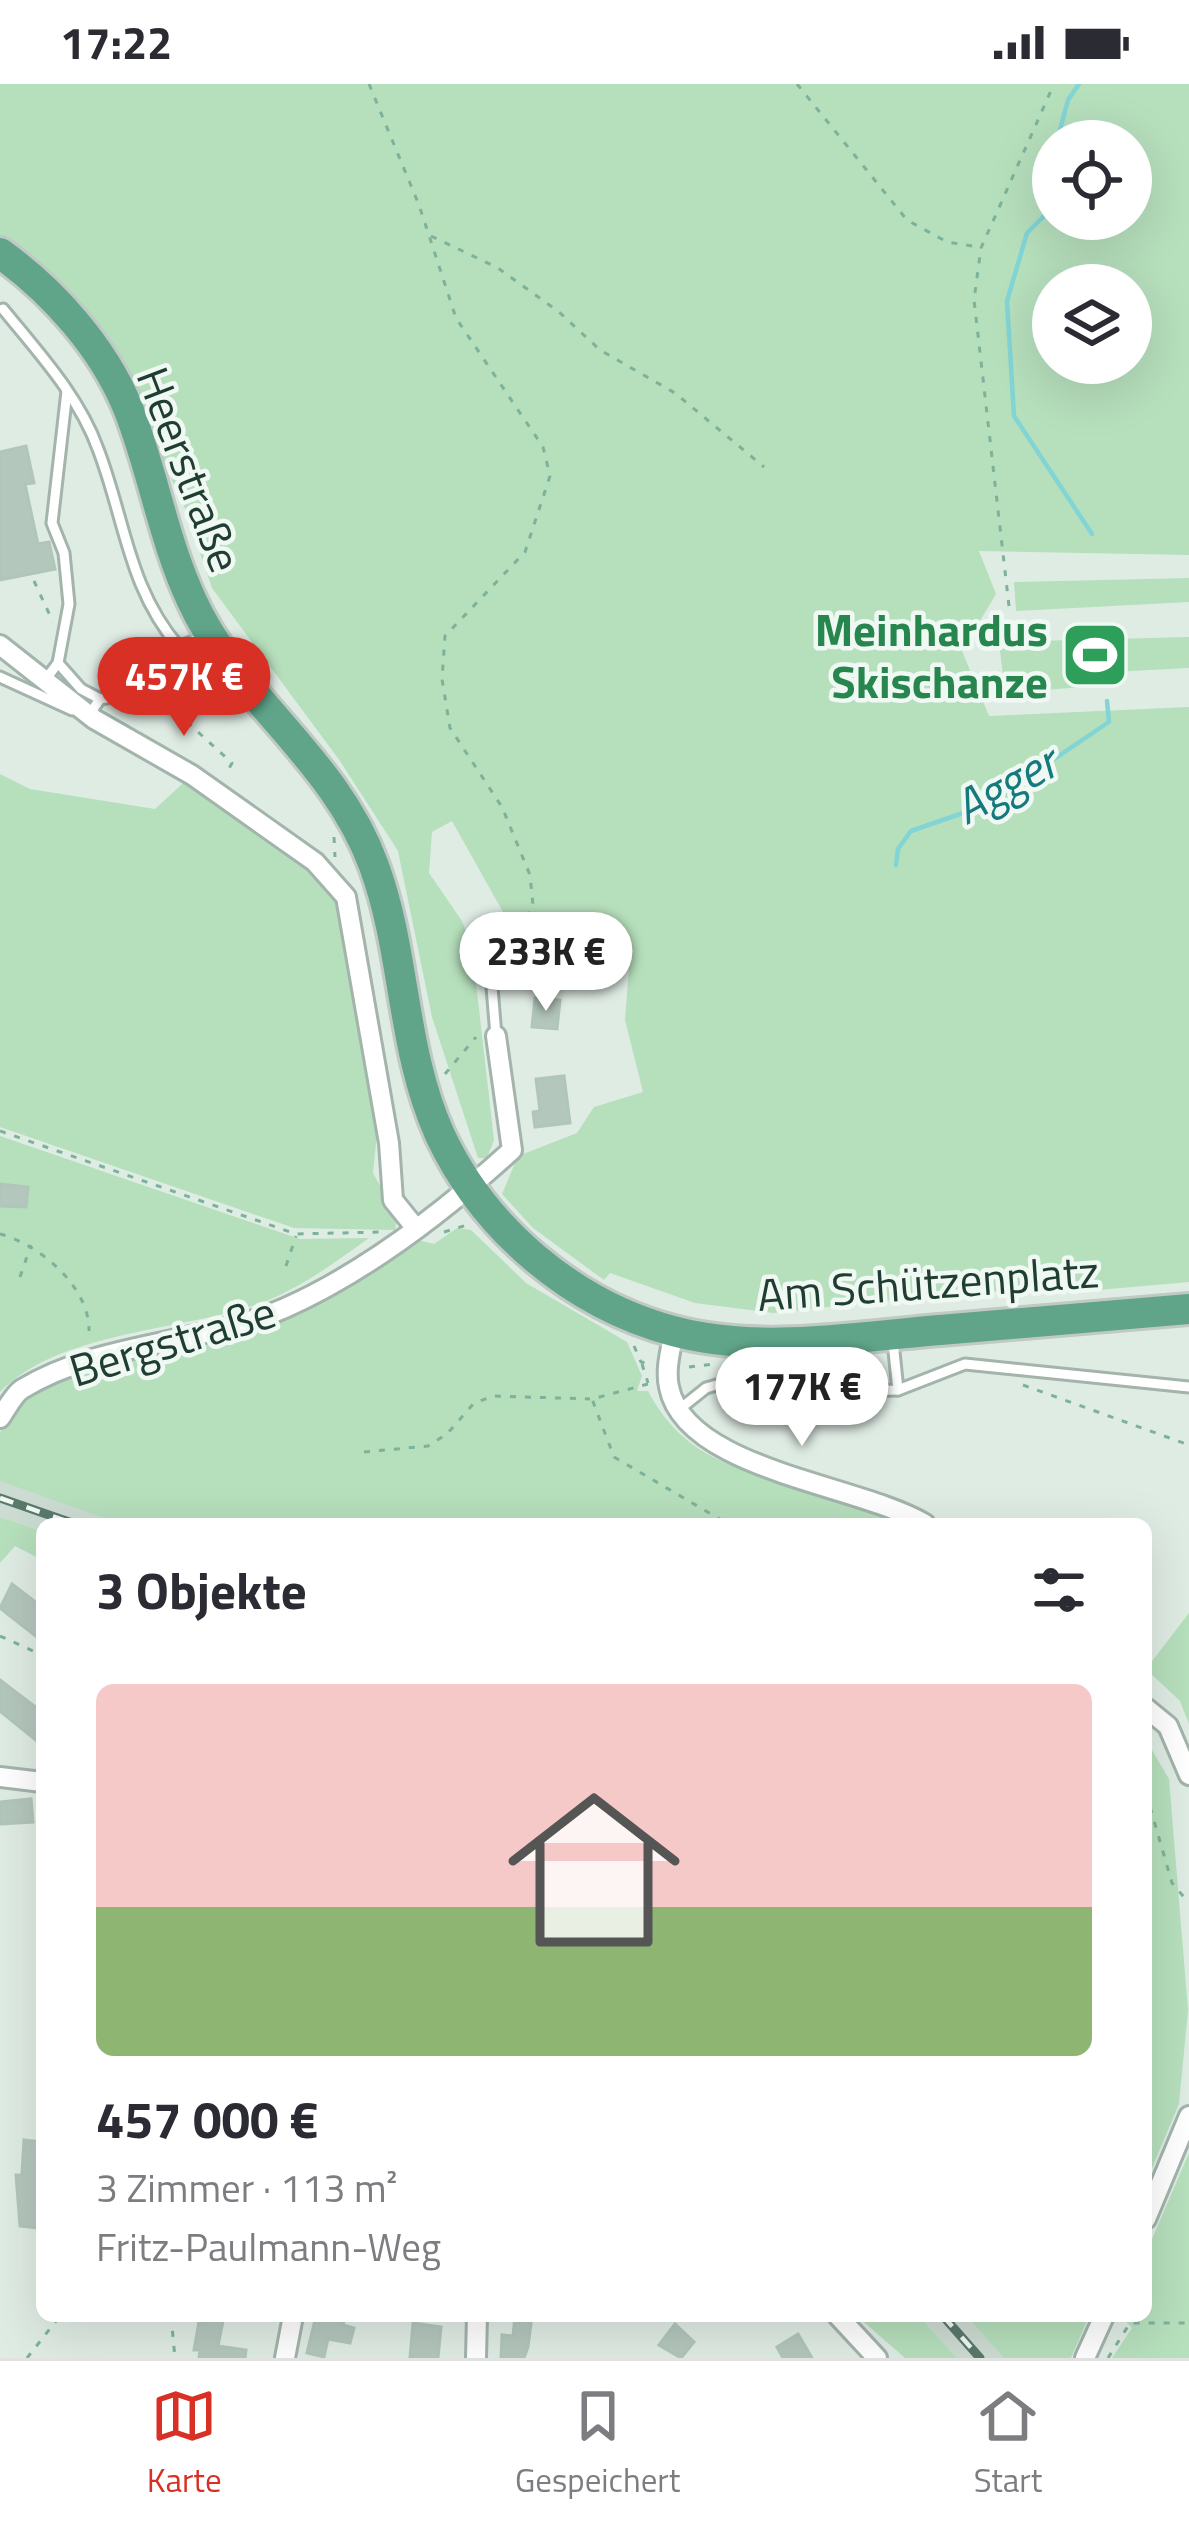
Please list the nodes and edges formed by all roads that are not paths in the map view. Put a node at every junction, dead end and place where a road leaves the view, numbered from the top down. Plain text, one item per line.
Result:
1 (0, 253) edge
2 (3, 309) dead end
3 (67, 392) junction
4 (209, 634) junction
5 (0, 645) edge
6 (58, 663) junction
7 (0, 677) edge
8 (46, 680) junction
9 (125, 695) dead end
10 (94, 711) junction
11 (489, 950) road end
12 (496, 1033) joint
13 (470, 1188) junction
14 (406, 1232) junction
15 (1189, 1309) edge
16 (674, 1331) junction
17 (892, 1334) junction
18 (1189, 1387) edge
19 (898, 1390) junction
20 (678, 1409) junction
21 (0, 1418) edge
22 (913, 1518) edge
23 (1152, 1713) edge
24 (1189, 1774) edge
25 (0, 1777) edge
26 (36, 1782) edge
27 (1189, 2116) edge
28 (1152, 2204) edge
29 (291, 2322) edge
30 (477, 2322) edge
31 (844, 2322) edge
32 (1101, 2322) edge
33 (285, 2358) edge
34 (476, 2358) edge
35 (877, 2358) edge
36 (1085, 2358) edge

1 - 4 main road, Heerstraße
2 - 3 lane
3 - 4 lane
3 - 6 lane
4 - 13 main road, Heerstraße
5 - 8 street
6 - 8 lane
6 - 10 lane
7 - 10 lane
8 - 10 street
9 - 10 lane
10 - 14 street
11 - 12 lane
12 - 13 street
13 - 14 street, Bergstraße
13 - 16 main road, Heerstraße
14 - 21 street, Bergstraße
15 - 17 main road, Am Schützenplatz
16 - 17 main road, Am Schützenplatz
16 - 20 street
17 - 19 lane
18 - 19 lane
19 - 20 lane
20 - 22 street
23 - 24 street
25 - 26 street
27 - 28 street
29 - 33 street
30 - 34 street
31 - 35 street
32 - 36 street

